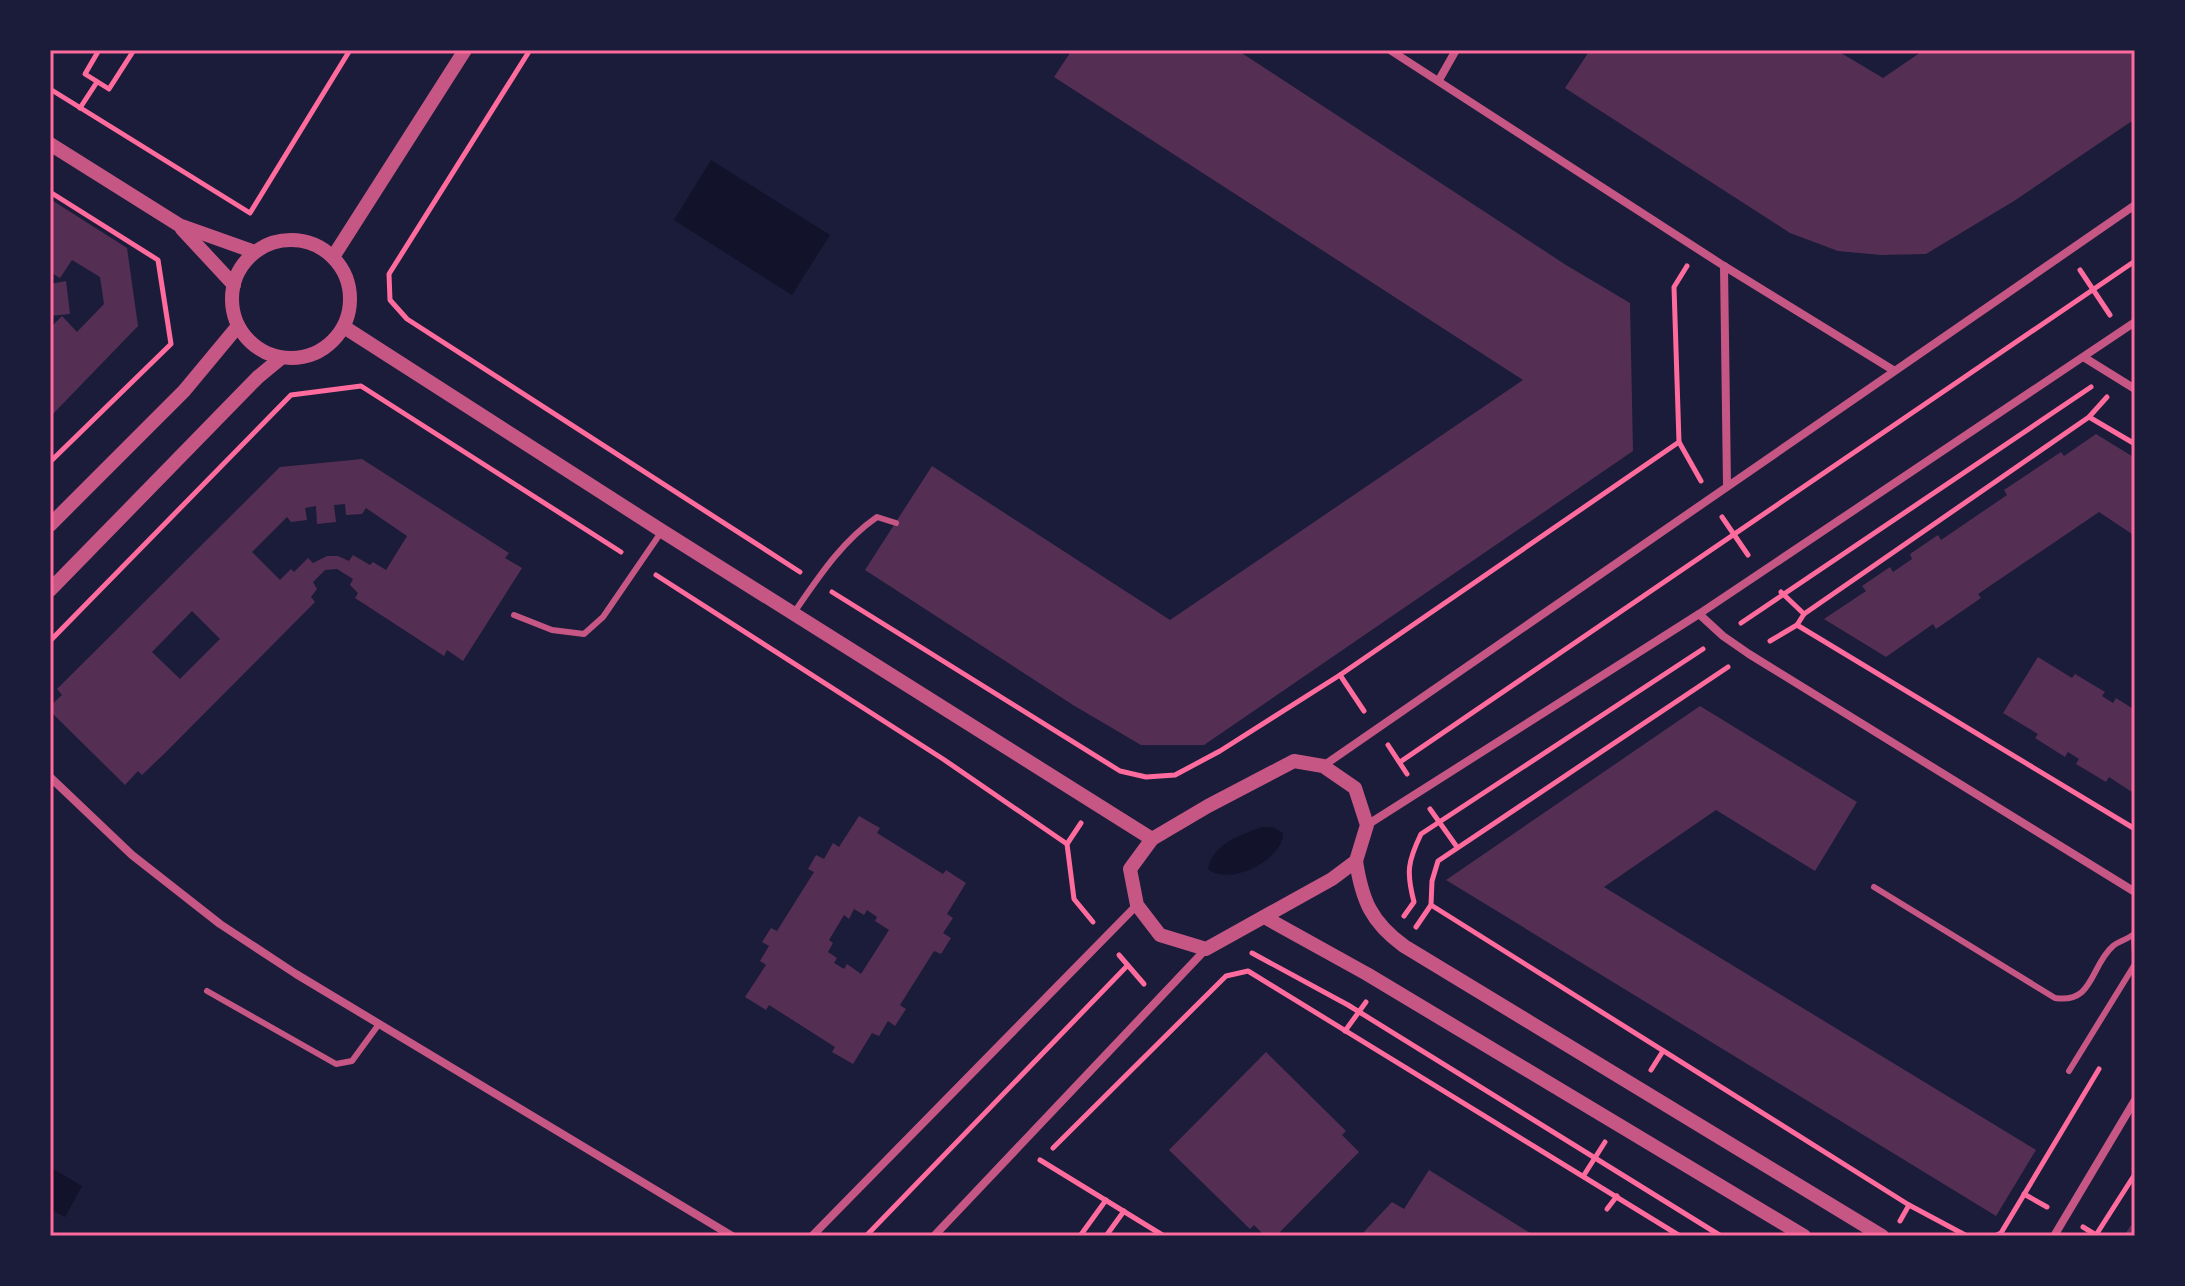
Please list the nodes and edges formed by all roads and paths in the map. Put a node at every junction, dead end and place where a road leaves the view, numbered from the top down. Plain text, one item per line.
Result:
1 (99, 50) edge
2 (134, 50) edge
3 (350, 50) edge
4 (465, 50) edge
5 (530, 50) edge
6 (1390, 50) edge
7 (1456, 50) edge
8 (1439, 80) junction
9 (97, 82) junction
10 (50, 89) edge
11 (80, 108) junction
12 (50, 144) edge
13 (50, 192) edge
14 (2135, 205) edge
15 (179, 225) junction
16 (1697, 248) junction
17 (255, 252) junction
18 (2069, 253) junction
19 (333, 257) junction
20 (2135, 261) edge
21 (1724, 266) junction
22 (234, 285) junction
23 (2093, 289) junction
24 (2135, 322) edge
25 (238, 326) junction
26 (344, 327) junction
27 (2121, 332) junction
28 (281, 358) junction
29 (2085, 358) junction
30 (1893, 370) junction
31 (2135, 389) edge
32 (1679, 442) junction
33 (2135, 444) edge
34 (50, 462) edge
35 (1727, 485) junction
36 (1710, 497) junction
37 (896, 523) dead end
38 (50, 525) edge
39 (662, 531) junction
40 (1732, 535) junction
41 (640, 564) junction
42 (1762, 572) junction
43 (815, 582) junction
44 (50, 590) edge
45 (793, 614) junction
46 (1699, 614) junction
47 (1804, 614) junction
48 (514, 615) dead end
49 (1797, 625) junction
50 (50, 641) edge
51 (1749, 654) junction
52 (1340, 675) junction
53 (1377, 729) junction
54 (1400, 762) junction
55 (1323, 766) junction
56 (50, 777) edge
57 (1419, 793) junction
58 (1367, 825) junction
59 (2135, 829) edge
60 (1152, 839) junction
61 (1067, 844) dead end
62 (1457, 847) junction
63 (1356, 861) junction
64 (1874, 887) dead end
65 (2135, 892) edge
66 (1137, 905) junction
67 (1266, 918) junction
68 (2134, 934) edge
69 (1226, 939) junction
70 (1206, 949) junction
71 (2135, 954) edge
72 (2135, 964) edge
73 (1127, 966) dead end
74 (207, 991) dead end
75 (379, 1024) junction
76 (2103, 1062) dead end
77 (2069, 1071) dead end
78 (2135, 1100) edge
79 (1040, 1160) junction
80 (1030, 1171) dead end
81 (2135, 1174) edge
82 (1617, 1196) junction
83 (1106, 1200) junction
84 (1607, 1209) dead end
85 (1124, 1211) junction
86 (732, 1236) edge
87 (812, 1236) edge
88 (866, 1236) edge
89 (934, 1236) edge
90 (1080, 1236) edge
91 (1106, 1236) edge
92 (1164, 1236) edge
93 (1680, 1236) edge
94 (1721, 1236) edge
95 (1804, 1236) edge
96 (1882, 1236) edge
97 (1967, 1236) edge
98 (1995, 1236) edge
99 (2054, 1236) edge
100 (2096, 1236) edge

1 - 9 path
2 - 9 path
3 - 11 path
4 - 19 street
5 - 43 path
6 - 8 street
7 - 8 street
8 - 16 street
9 - 11 path
10 - 11 path
12 - 15 street
13 - 34 path
14 - 18 street
15 - 17 street
15 - 22 street
16 - 21 street
16 - 32 path
17 - 19 street
17 - 22 street
18 - 23 path
18 - 30 street
19 - 26 street
20 - 23 path
21 - 30 street
21 - 35 street
22 - 25 street
23 - 27 path
23 - 40 path
24 - 27 street
25 - 28 street
25 - 38 street
26 - 28 street
26 - 39 street
27 - 29 street
28 - 44 street
29 - 31 street
29 - 42 street
30 - 35 street
32 - 36 path
32 - 52 path
33 - 47 path
35 - 36 street
36 - 40 path
36 - 53 street
37 - 43 lane
39 - 41 lane
39 - 45 street
40 - 42 path
40 - 54 path
41 - 48 lane
41 - 50 path
41 - 61 path
42 - 46 street
42 - 47 path
43 - 45 lane
43 - 52 path
45 - 60 street
46 - 51 street
46 - 57 street
47 - 49 path
49 - 51 path
49 - 59 path
51 - 62 path
51 - 65 street
52 - 53 path
53 - 54 path
53 - 55 street
54 - 57 path
55 - 58 street
55 - 60 street
56 - 75 street
57 - 58 street
57 - 62 path
58 - 63 street
60 - 66 street
62 - 97 path
63 - 67 street
63 - 96 street
64 - 68 lane
66 - 70 street
66 - 87 street
67 - 69 street
67 - 95 street
68 - 71 lane
69 - 70 street
69 - 94 path
70 - 89 street
72 - 77 lane
73 - 88 path
74 - 75 lane
75 - 86 street
76 - 98 path
78 - 99 street
79 - 80 path
79 - 82 path
79 - 83 path
81 - 100 path
82 - 84 path
82 - 93 path
83 - 85 path
83 - 90 path
85 - 91 path
85 - 92 path

